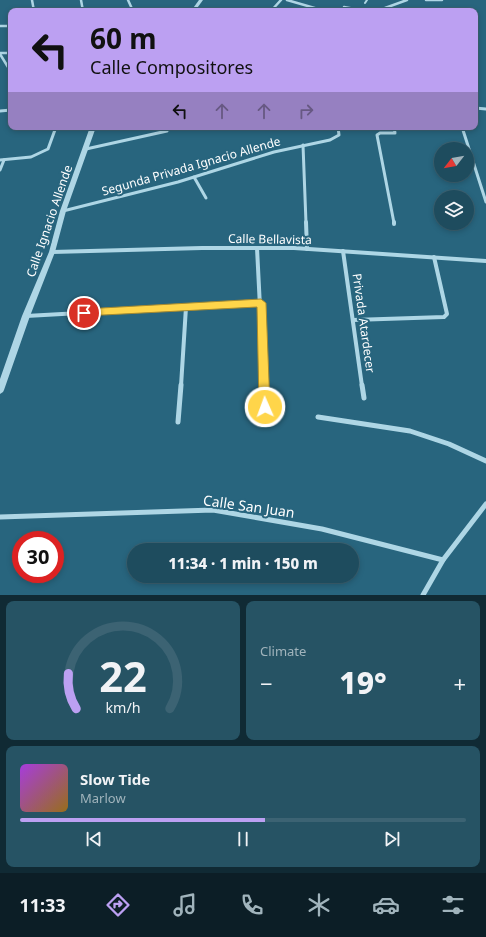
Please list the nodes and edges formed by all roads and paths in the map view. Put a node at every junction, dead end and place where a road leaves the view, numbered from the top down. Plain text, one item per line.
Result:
1 (281, 0) edge
2 (287, 0) edge
3 (367, 0) edge
4 (407, 0) edge
5 (426, 0) edge
6 (442, 0) edge
7 (365, 3) dead end
8 (344, 7) dead end
9 (274, 8) edge
10 (315, 8) edge
11 (350, 8) edge
12 (385, 8) edge
13 (0, 53) edge
14 (8, 67) edge
15 (55, 130) edge
16 (92, 130) edge
17 (338, 130) edge
18 (394, 130) edge
19 (463, 130) edge
20 (167, 131) dead end
21 (303, 145) junction
22 (86, 149) junction
23 (2, 160) edge
24 (0, 170) edge
25 (194, 177) junction
26 (206, 198) dead end
27 (486, 202) edge
28 (63, 211) junction
29 (394, 224) dead end
30 (257, 248) junction
31 (307, 249) junction
32 (343, 251) junction
33 (52, 252) junction
34 (434, 257) junction
35 (486, 261) edge
36 (261, 303) junction
37 (186, 307) junction
38 (26, 316) junction
39 (353, 320) junction
40 (0, 390) edge
41 (364, 398) dead end
42 (265, 407) dead end
43 (318, 417) dead end
44 (178, 422) dead end
45 (486, 461) edge
46 (486, 504) edge
47 (0, 517) edge
48 (443, 560) junction
49 (423, 595) edge

1 - 9 street
2 - 10 street
3 - 7 lane
4 - 12 street
5 - 6 street
8 - 11 street
13 - 14 street
15 - 23 street
16 - 22 street, Calle Ignacio Allende
17 - 21 street, Segunda Privada Ignacio Allende
18 - 29 street
19 - 27 street
20 - 22 street
21 - 25 street, Segunda Privada Ignacio Allende
21 - 31 street
22 - 28 street, Calle Ignacio Allende
23 - 24 street
25 - 26 street
25 - 28 street, Segunda Privada Ignacio Allende
28 - 33 street, Calle Ignacio Allende
30 - 31 street, Calle Bellavista
30 - 33 street, Calle Bellavista
30 - 36 street
31 - 32 street, Calle Bellavista
32 - 34 street, Calle Bellavista
32 - 39 street, Privada Atardecer
33 - 38 street, Calle Ignacio Allende
34 - 35 street, Calle Bellavista
34 - 39 street
36 - 37 street
36 - 42 street
37 - 38 street
37 - 44 street
38 - 40 street, Calle Ignacio Allende
39 - 41 street, Privada Atardecer
43 - 45 street
46 - 48 street
47 - 48 street, Calle San Juan
48 - 49 street

